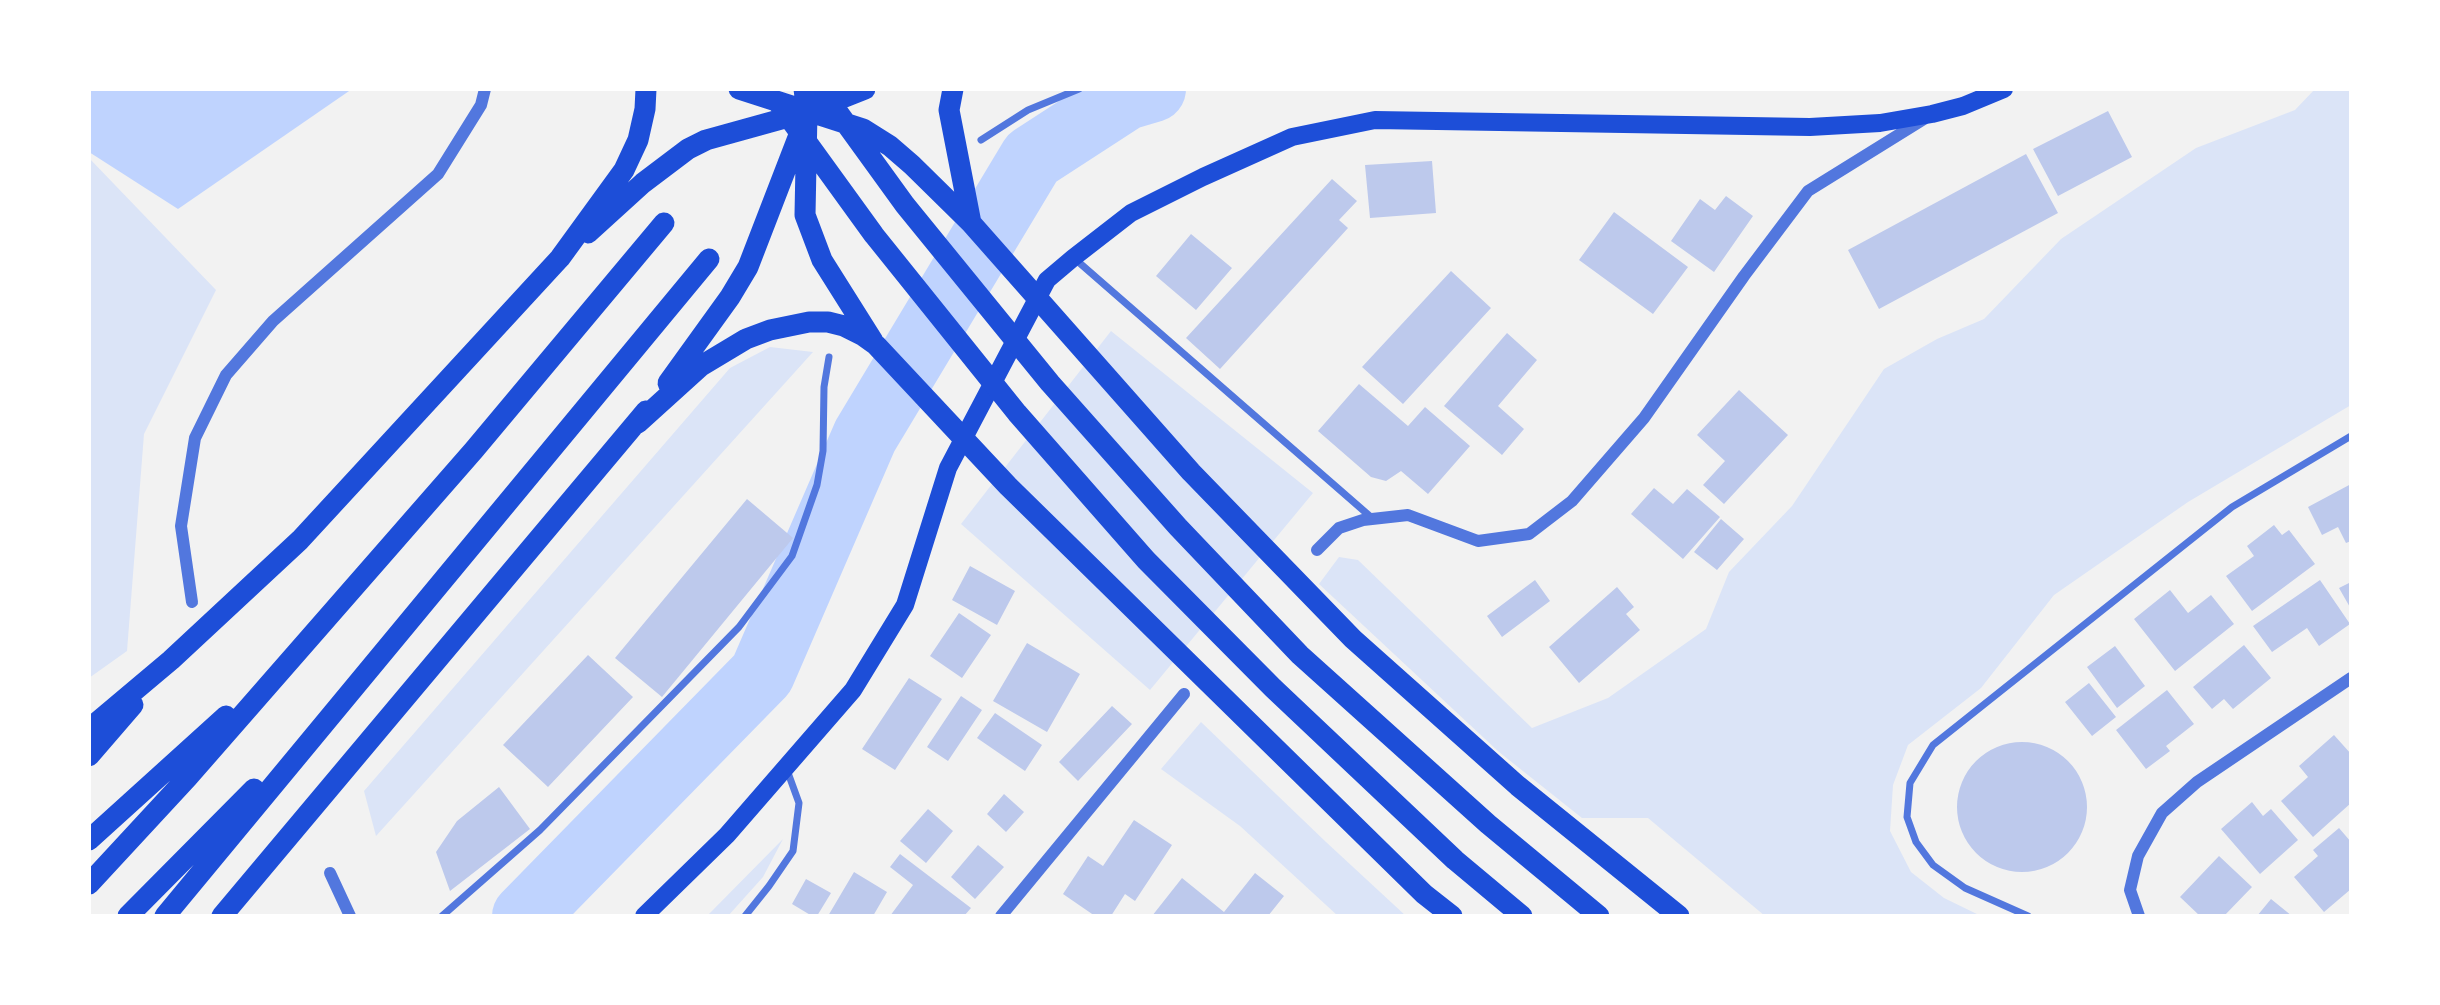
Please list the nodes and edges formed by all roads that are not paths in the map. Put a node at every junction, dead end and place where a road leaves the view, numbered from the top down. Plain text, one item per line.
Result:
1 (485, 89) edge
2 (646, 89) edge
3 (739, 89) edge
4 (769, 89) edge
5 (865, 89) edge
6 (953, 89) edge
7 (1079, 89) edge
8 (2004, 89) edge
9 (815, 90) edge
10 (1932, 114) junction
11 (801, 118) junction
12 (981, 140) dead end
13 (664, 223) dead end
14 (971, 223) junction
15 (560, 258) junction
16 (1073, 258) junction
17 (709, 259) dead end
18 (876, 345) junction
19 (829, 357) dead end
20 (638, 423) junction
21 (2351, 436) edge
22 (1373, 519) junction
23 (1317, 550) dead end
24 (192, 602) dead end
25 (300, 649) junction
26 (171, 660) junction
27 (2351, 678) edge
28 (1184, 694) dead end
29 (344, 698) junction
30 (89, 729) edge
31 (89, 756) edge
32 (786, 766) junction
33 (89, 840) edge
34 (330, 873) dead end
35 (89, 884) edge
36 (128, 916) edge
37 (165, 916) edge
38 (222, 916) edge
39 (350, 916) edge
40 (442, 916) edge
41 (644, 916) edge
42 (745, 916) edge
43 (1002, 916) edge
44 (1452, 916) edge
45 (1522, 916) edge
46 (1599, 916) edge
47 (1679, 916) edge
48 (2028, 916) edge
49 (2138, 916) edge

1 - 24 street
2 - 15 highway
3 - 11 highway
4 - 11 highway
5 - 11 highway
6 - 14 highway
7 - 12 street
8 - 10 main road
9 - 11 highway
9 - 46 highway
10 - 16 main road
10 - 22 street
11 - 14 highway
11 - 15 highway
11 - 18 highway
11 - 20 highway
11 - 45 highway
13 - 25 highway
14 - 47 highway
15 - 26 highway
16 - 22 street
16 - 32 main road
17 - 29 highway
18 - 20 highway
18 - 44 highway
19 - 40 street
20 - 38 highway
21 - 48 street
22 - 23 street
25 - 33 highway
25 - 35 highway
26 - 30 highway
26 - 31 highway
27 - 49 street
28 - 43 street
29 - 36 highway
29 - 37 highway
32 - 41 main road
32 - 42 street
34 - 39 street

